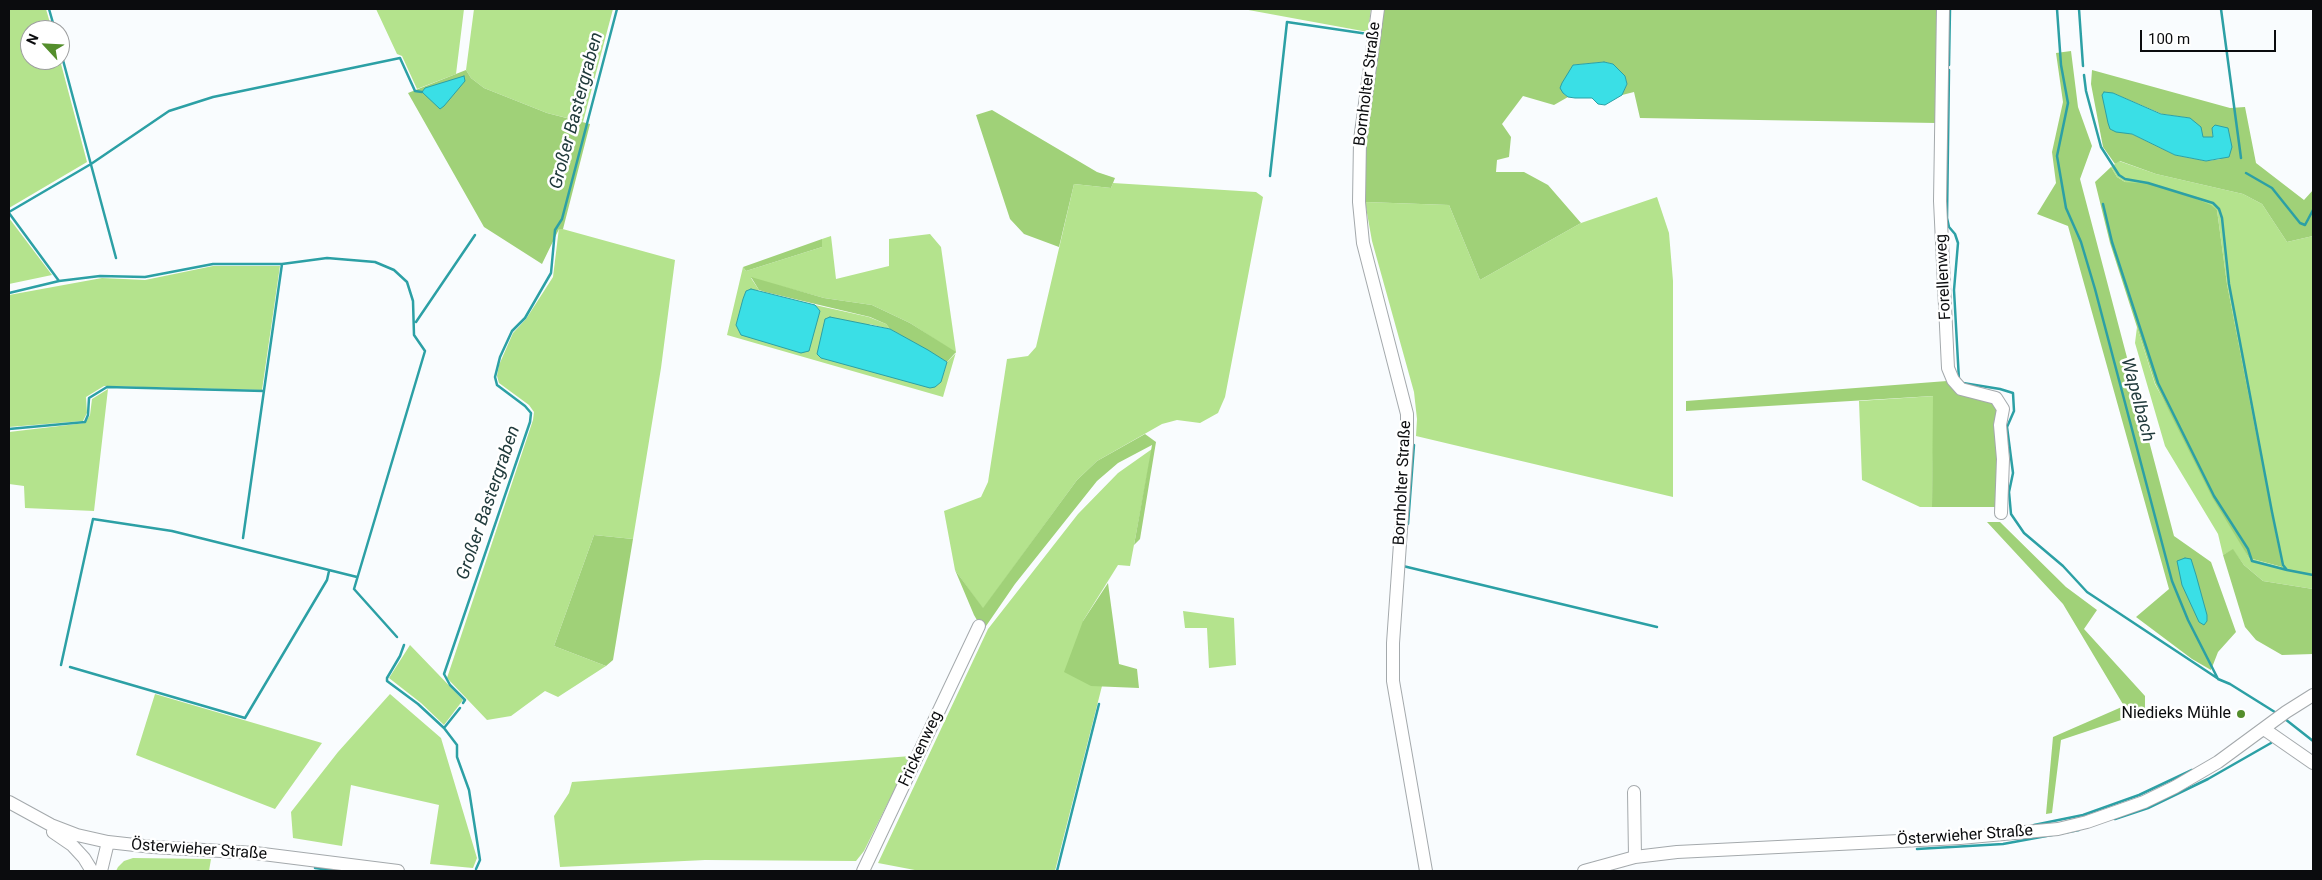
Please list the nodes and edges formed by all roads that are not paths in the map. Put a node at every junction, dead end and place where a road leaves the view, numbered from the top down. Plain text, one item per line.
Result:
1 (1378, 9) edge
2 (1943, 9) edge
3 (2001, 513) dead end
4 (979, 626) dead end
5 (2313, 695) edge
6 (2268, 726) junction
7 (2313, 763) edge
8 (1634, 792) dead end
9 (9, 802) edge
10 (9, 808) edge
11 (94, 839) junction
12 (108, 842) junction
13 (1635, 857) junction
14 (1601, 869) edge
15 (95, 871) edge
16 (398, 871) edge
17 (863, 871) edge
18 (1426, 871) edge
19 (1584, 871) edge

1 - 18 street, Bornholter Straße
2 - 3 street, Forellenweg
4 - 17 street, Frickenweg
5 - 6 street, Österwieher Straße
6 - 7 street
6 - 13 street, Österwieher Straße
8 - 13 street
9 - 11 street, Österwieher Straße
10 - 15 street
11 - 12 street, Österwieher Straße
11 - 15 street
12 - 15 street
12 - 16 street, Österwieher Straße
13 - 14 street, Österwieher Straße
14 - 19 street, Österwieher Straße

